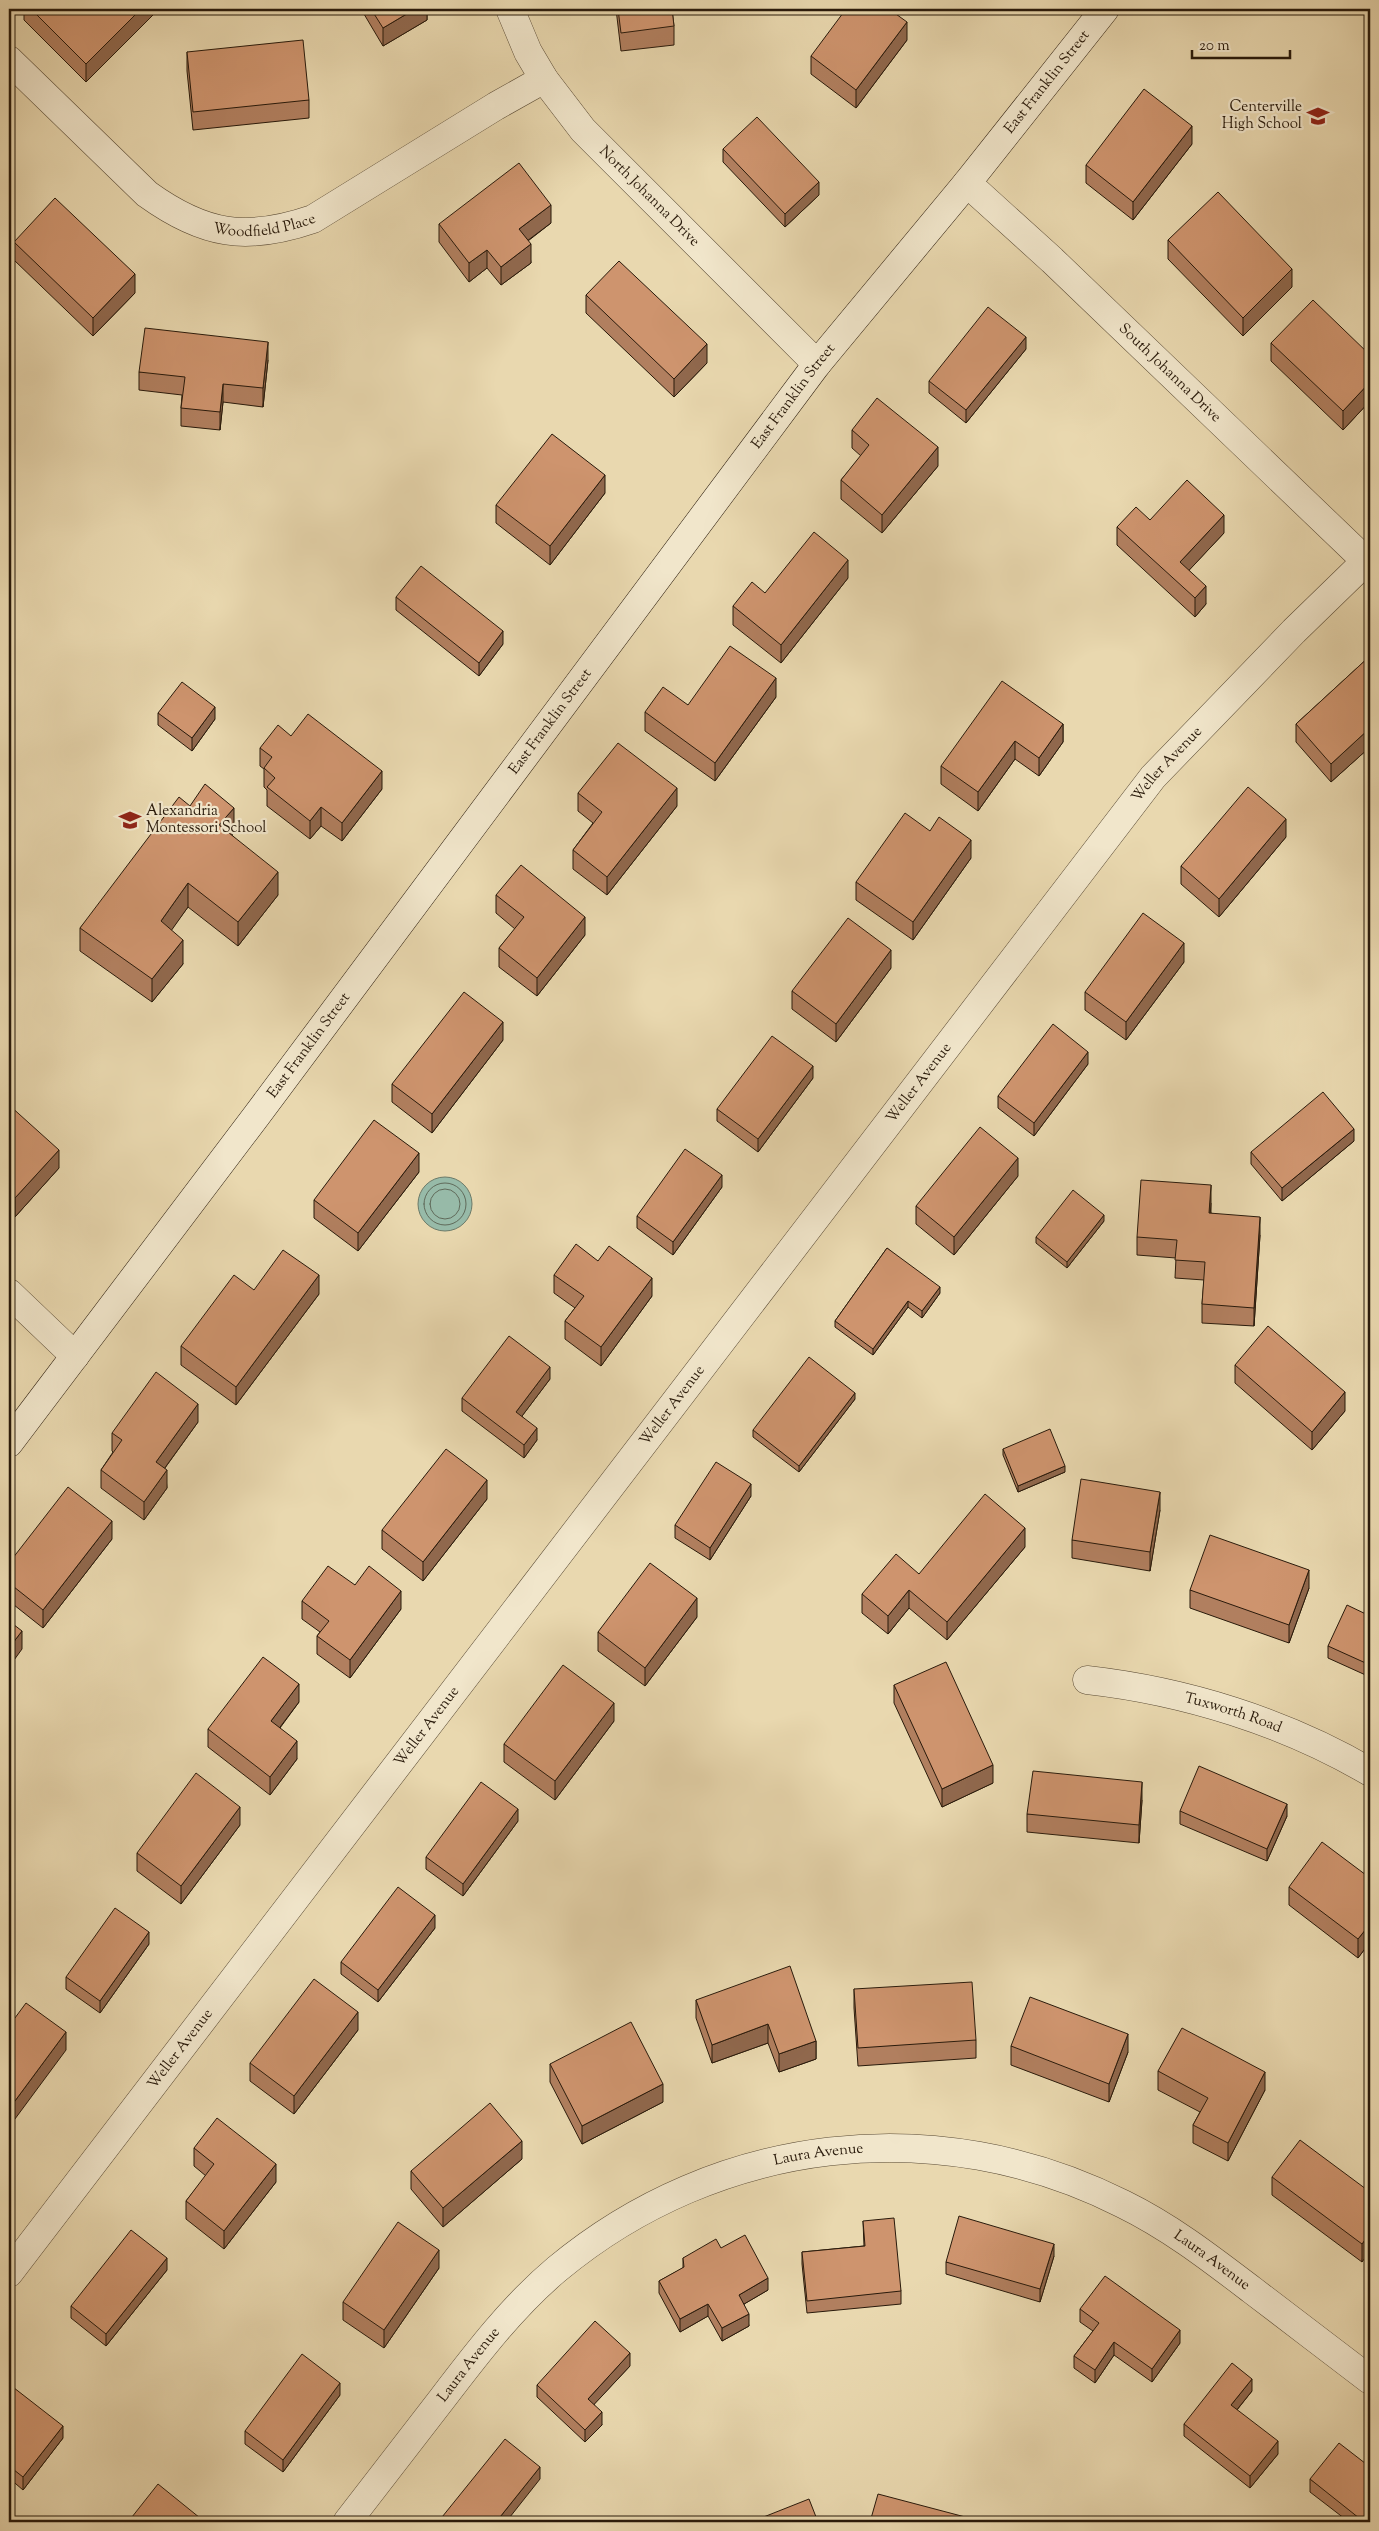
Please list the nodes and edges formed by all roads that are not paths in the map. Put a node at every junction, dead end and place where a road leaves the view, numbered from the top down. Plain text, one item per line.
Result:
1 (510, 9) edge
2 (1105, 9) edge
3 (9, 60) edge
4 (544, 79) junction
5 (967, 183) junction
6 (817, 364) junction
7 (1368, 563) edge
8 (9, 1293) edge
9 (74, 1356) junction
10 (9, 1443) edge
11 (1087, 1680) dead end
12 (1370, 1772) edge
13 (9, 2274) edge
14 (1370, 2380) edge
15 (348, 2522) edge

1 - 4 street, North Johanna Drive
2 - 5 street, East Franklin Street
3 - 4 street, Woodfield Place
4 - 6 street, North Johanna Drive
5 - 6 street, East Franklin Street
5 - 7 street, South Johanna Drive
6 - 9 street, East Franklin Street
7 - 13 street, Weller Avenue
8 - 9 street
9 - 10 street, East Franklin Street
11 - 12 street, Tuxworth Road
14 - 15 street, Laura Avenue

